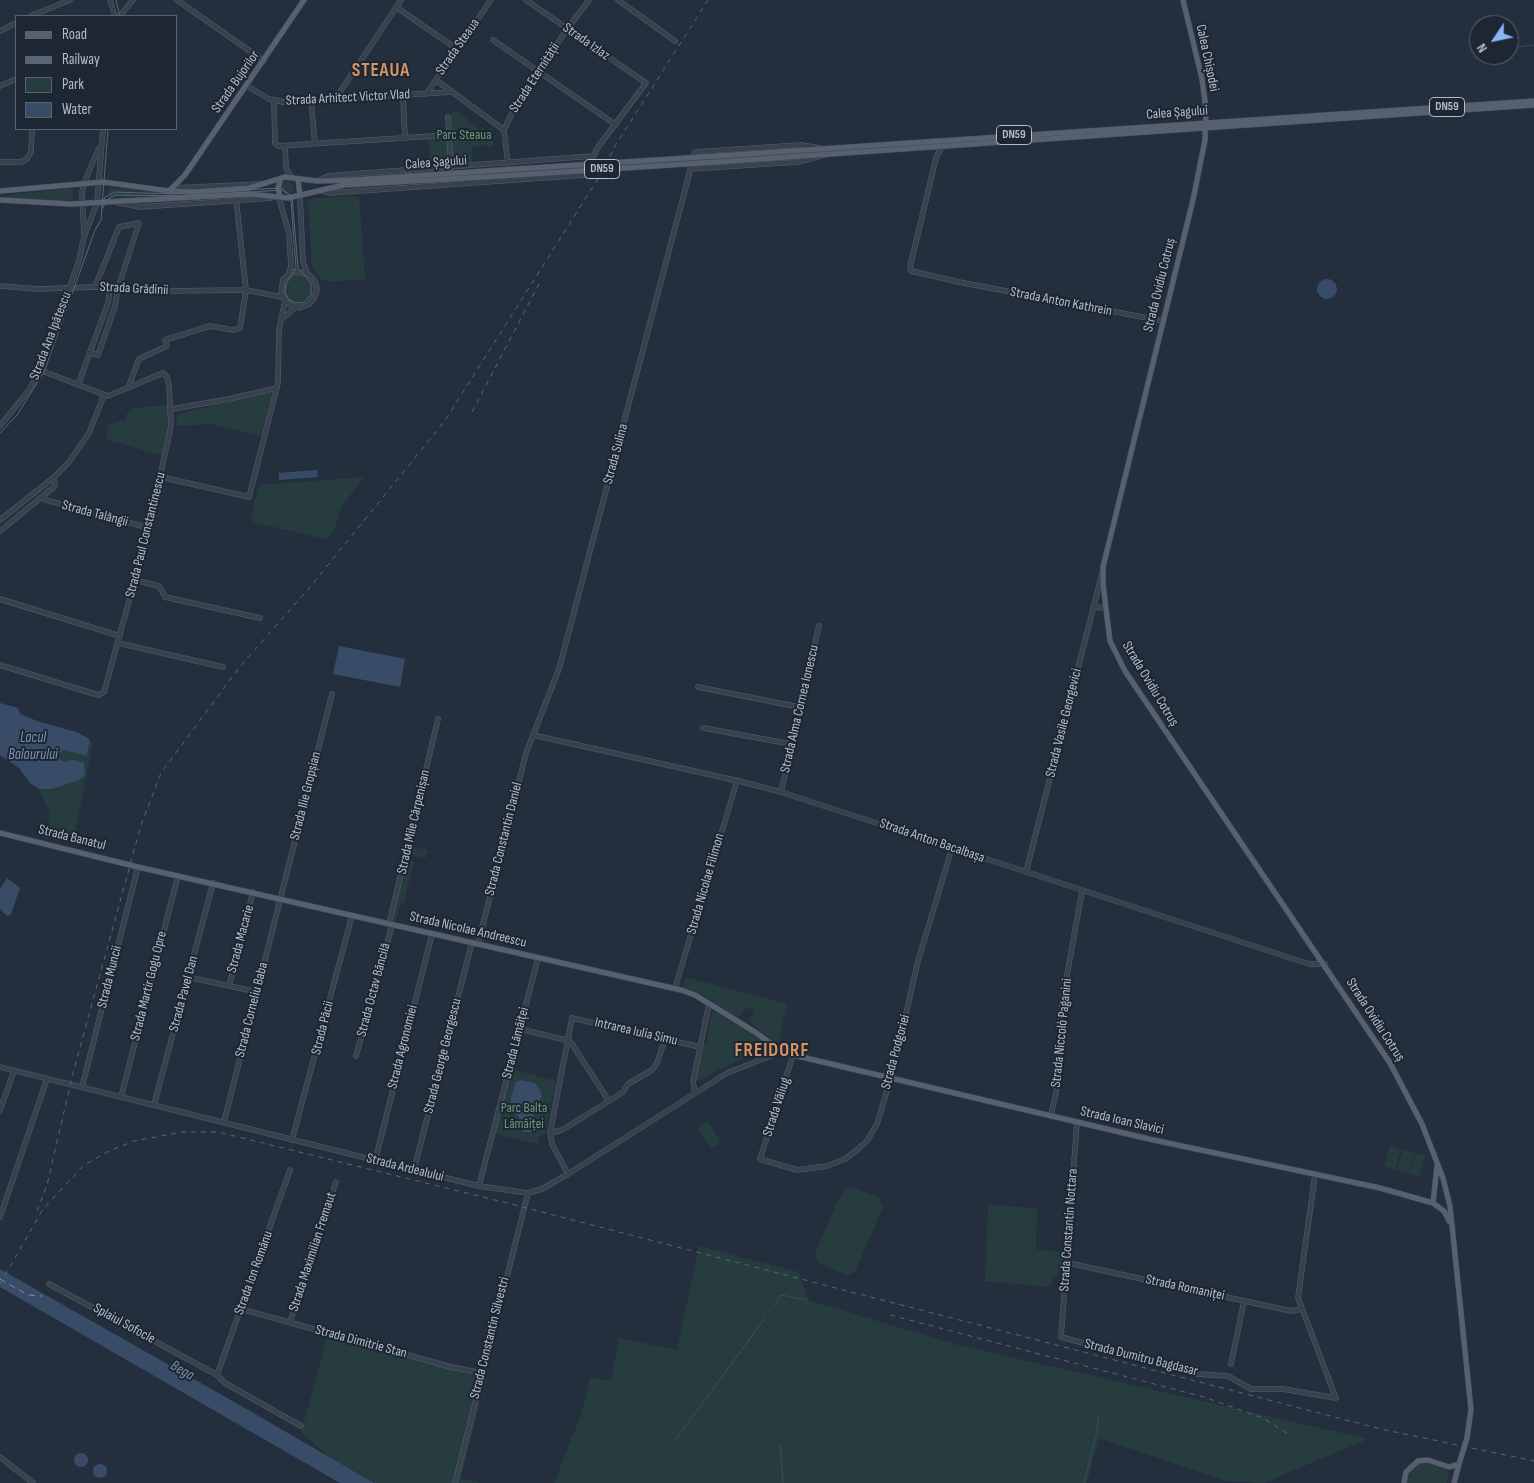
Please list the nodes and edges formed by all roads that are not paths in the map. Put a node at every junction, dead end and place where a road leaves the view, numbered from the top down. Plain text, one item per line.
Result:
1 (70, 0) edge
2 (110, 0) edge
3 (133, 0) edge
4 (177, 0) edge
5 (304, 0) edge
6 (401, 0) edge
7 (491, 0) edge
8 (526, 0) edge
9 (589, 0) edge
10 (618, 0) edge
11 (1183, 0) edge
12 (55, 2) edge
13 (396, 7) junction
14 (39, 14) edge
15 (115, 15) edge
16 (121, 15) edge
17 (15, 24) edge
18 (567, 28) junction
19 (0, 31) edge
20 (493, 40) dead end
21 (675, 41) dead end
22 (457, 49) junction
23 (264, 60) junction
24 (538, 71) junction
25 (15, 79) edge
26 (436, 80) junction
27 (0, 86) edge
28 (247, 86) junction
29 (453, 92) junction
30 (426, 94) junction
31 (403, 95) junction
32 (336, 98) junction
33 (311, 100) junction
34 (274, 101) junction
35 (1534, 101) edge
36 (1534, 105) edge
37 (448, 117) dead end
38 (1206, 122) junction
39 (616, 125) junction
40 (1206, 129) junction
41 (32, 130) edge
42 (102, 130) edge
43 (504, 130) junction
44 (449, 135) junction
45 (405, 138) junction
46 (315, 144) junction
47 (100, 145) junction
48 (285, 146) junction
49 (942, 146) junction
50 (931, 147) junction
51 (822, 149) junction
52 (695, 152) joint
53 (827, 154) junction
54 (593, 156) junction
55 (936, 158) junction
56 (550, 160) junction
57 (0, 162) edge
58 (508, 164) junction
59 (286, 168) junction
60 (452, 168) junction
61 (690, 169) junction
62 (501, 173) junction
63 (185, 176) junction
64 (291, 177) junction
65 (281, 178) junction
66 (552, 178) junction
67 (298, 179) junction
68 (317, 181) junction
69 (97, 182) junction
70 (84, 183) junction
71 (264, 184) junction
72 (184, 187) junction
73 (174, 188) junction
74 (318, 190) junction
75 (0, 191) edge
76 (168, 191) junction
77 (300, 196) junction
78 (280, 198) junction
79 (0, 200) edge
80 (236, 200) junction
81 (115, 202) junction
82 (82, 204) junction
83 (97, 204) junction
84 (84, 237) junction
85 (289, 273) junction
86 (307, 273) junction
87 (0, 286) edge
88 (95, 287) junction
89 (69, 288) junction
90 (110, 288) junction
91 (118, 288) junction
92 (280, 288) junction
93 (246, 290) junction
94 (268, 293) junction
95 (283, 299) junction
96 (296, 307) junction
97 (282, 320) junction
98 (1163, 321) junction
99 (90, 353) junction
100 (40, 370) junction
101 (78, 385) junction
102 (128, 388) junction
103 (277, 388) junction
104 (104, 395) junction
105 (172, 409) junction
106 (0, 426) edge
107 (161, 477) junction
108 (53, 478) junction
109 (42, 497) junction
110 (0, 520) edge
111 (148, 530) junction
112 (0, 531) edge
113 (1102, 574) junction
114 (134, 580) junction
115 (0, 599) edge
116 (1093, 607) junction
117 (1106, 608) junction
118 (260, 618) dead end
119 (819, 626) dead end
120 (120, 636) junction
121 (118, 643) junction
122 (0, 665) edge
123 (223, 667) dead end
124 (698, 687) dead end
125 (332, 694) dead end
126 (799, 707) junction
127 (438, 719) dead end
128 (703, 728) dead end
129 (533, 735) junction
130 (791, 744) junction
131 (737, 781) junction
132 (781, 792) junction
133 (0, 833) edge
134 (952, 848) junction
135 (138, 867) junction
136 (1026, 872) junction
137 (178, 876) junction
138 (213, 884) junction
139 (1082, 891) junction
140 (253, 892) junction
141 (281, 899) junction
142 (352, 916) junction
143 (390, 924) junction
144 (432, 934) junction
145 (475, 943) junction
146 (538, 958) junction
147 (1325, 964) junction
148 (188, 977) junction
149 (229, 986) junction
150 (675, 988) junction
151 (257, 992) junction
152 (709, 1004) junction
153 (520, 1029) junction
154 (665, 1039) junction
155 (567, 1040) junction
156 (700, 1047) junction
157 (780, 1050) junction
158 (793, 1055) junction
159 (356, 1056) dead end
160 (0, 1067) edge
161 (14, 1071) junction
162 (47, 1078) junction
163 (890, 1078) junction
164 (82, 1087) junction
165 (695, 1094) junction
166 (121, 1097) junction
167 (608, 1101) junction
168 (154, 1105) junction
169 (0, 1110) edge
170 (1051, 1115) junction
171 (224, 1122) junction
172 (1077, 1122) junction
173 (550, 1133) junction
174 (292, 1140) junction
175 (760, 1159) joint
176 (375, 1161) junction
177 (1437, 1163) junction
178 (290, 1170) dead end
179 (414, 1170) junction
180 (568, 1174) junction
181 (1316, 1175) junction
182 (336, 1182) dead end
183 (479, 1186) junction
184 (528, 1193) junction
185 (1434, 1202) junction
186 (0, 1217) edge
187 (1450, 1224) junction
188 (1068, 1263) junction
189 (49, 1284) dead end
190 (1244, 1301) junction
191 (241, 1309) junction
192 (1301, 1309) junction
193 (290, 1322) junction
194 (1061, 1338) joint
195 (1231, 1364) dead end
196 (482, 1373) junction
197 (217, 1375) junction
198 (301, 1426) dead end
199 (0, 1457) edge
200 (1459, 1464) junction
201 (1449, 1467) junction
202 (1454, 1481) edge
203 (33, 1483) edge
204 (454, 1483) edge
205 (1404, 1483) edge

1 - 12 street
2 - 15 street
3 - 16 street
4 - 23 street
5 - 23 main road, Strada Bujorilor
6 - 13 street
7 - 22 street, Strada Steaua
8 - 18 street, Strada Izlaz
9 - 18 street, Strada Eternității
10 - 21 street
11 - 38 main road, Calea Chișodei
12 - 14 street
13 - 22 street
13 - 32 street
17 - 19 street
18 - 24 street, Strada Eternității
18 - 39 street, Strada Izlaz
20 - 24 street
22 - 26 street, Strada Steaua
23 - 28 main road, Strada Bujorilor
24 - 39 street
24 - 43 street, Strada Eternității
25 - 27 street
26 - 29 street
26 - 30 street, Strada Steaua
28 - 34 street, Strada Arhitect Victor Vlad
28 - 63 main road, Strada Bujorilor
29 - 30 street, Strada Arhitect Victor Vlad
29 - 43 street
30 - 31 street, Strada Arhitect Victor Vlad
31 - 32 street, Strada Arhitect Victor Vlad
31 - 45 street
32 - 33 street, Strada Arhitect Victor Vlad
33 - 34 street, Strada Arhitect Victor Vlad
33 - 46 street
34 - 48 street
35 - 38 main road, Calea Șagului / DN59
36 - 40 main road, Calea Șagului / DN59
37 - 44 street
38 - 40 main road, Strada Ovidiu Cotruș
38 - 51 main road, Calea Șagului / DN59
39 - 54 street
40 - 49 main road, Calea Șagului / DN59
40 - 98 main road, Strada Ovidiu Cotruș
41 - 57 street
42 - 47 street
43 - 58 street, Strada Eternității
44 - 45 street
44 - 60 street
45 - 46 street
46 - 48 street
47 - 69 street
47 - 70 street
48 - 59 street
49 - 50 main road, Calea Șagului / DN59
49 - 55 street
50 - 53 main road, Calea Șagului / DN59
50 - 55 street
51 - 52 street, Calea Șagului
51 - 62 main road, Calea Șagului / DN59, bridge
52 - 61 street, Strada Sulina
53 - 61 street, Calea Șagului
53 - 62 main road, Calea Șagului / DN59, bridge
54 - 56 street, Calea Șagului
54 - 66 street, Calea Șagului
55 - 98 street, Strada Anton Kathrein
56 - 58 street, Calea Șagului
56 - 66 street
58 - 60 street, Calea Șagului
59 - 64 street
59 - 65 street
60 - 68 street, Calea Șagului
61 - 129 street, Strada Sulina
62 - 68 main road, Calea Șagului / DN59
62 - 74 main road, Calea Șagului / DN59
63 - 72 street, Strada Bujorilor
63 - 73 main road, Strada Bujorilor
64 - 65 main road, Calea Șagului / DN59
64 - 67 main road, Calea Șagului / DN59
65 - 71 main road, Calea Șagului / DN59
65 - 78 main road
66 - 74 street, Calea Șagului
67 - 68 main road, Calea Șagului / DN59
67 - 77 main road
69 - 70 main road, DN59
69 - 76 main road, Calea Șagului / DN59
69 - 83 street
70 - 75 main road, DN59
70 - 82 street, Strada Ana Ipătescu
71 - 72 street, Calea Șagului
71 - 76 main road, Calea Șagului / DN59
72 - 73 street, Calea Șagului
73 - 76 main road, Strada Bujorilor
74 - 77 main road, Calea Șagului / DN59
77 - 78 main road, Calea Șagului / DN59
77 - 86 street
78 - 80 street, Calea Șagului
78 - 81 main road, Calea Șagului / DN59
78 - 85 street
79 - 82 main road, DN59
80 - 81 street, Calea Șagului
80 - 93 street
81 - 83 main road, Calea Șagului / DN59
82 - 83 main road, DN59
82 - 84 street, Strada Ana Ipătescu
83 - 84 street, Strada Ana Ipătescu
84 - 89 street, Strada Ana Ipătescu
85 - 86 street
85 - 92 street
86 - 96 street
87 - 89 street, Strada Grădinii
88 - 89 street, Strada Grădinii
88 - 90 street, Strada Grădinii
88 - 91 street
89 - 100 street, Strada Ana Ipătescu
90 - 91 street, Strada Grădinii
90 - 99 street
91 - 93 street, Strada Grădinii
91 - 99 street
92 - 94 street
92 - 95 street
93 - 94 street, Strada Grădinii
93 - 102 street
94 - 95 street, Strada Grădinii
95 - 96 street
95 - 97 street
96 - 97 street
97 - 103 street
98 - 113 main road, Strada Ovidiu Cotruș
99 - 101 street
100 - 101 street
100 - 106 street, Strada Ana Ipătescu
101 - 104 street
102 - 104 street
102 - 105 street, Strada Paul Constantinescu
103 - 105 street
103 - 107 street
104 - 108 street
105 - 107 street, Strada Paul Constantinescu
107 - 111 street, Strada Paul Constantinescu
108 - 109 street
108 - 110 street
109 - 111 street, Strada Talăngii
109 - 112 street
111 - 114 street, Strada Paul Constantinescu
113 - 116 street, Strada Vasile Georgevici
113 - 117 main road, Strada Ovidiu Cotruș
114 - 118 street
114 - 120 street, Strada Paul Constantinescu
115 - 120 street
116 - 117 street
116 - 136 street, Strada Vasile Georgevici
117 - 147 main road, Strada Ovidiu Cotruș
119 - 126 street, Strada Alma Cornea Ionescu
120 - 121 street, Strada Paul Constantinescu
121 - 122 street, Strada Paul Constantinescu
121 - 123 street
124 - 126 street
125 - 141 street, Strada Ilie Gropșian
126 - 130 street, Strada Alma Cornea Ionescu
127 - 143 street, Strada Mile Cărpenișan
128 - 130 street
129 - 131 street, Strada Anton Bacalbașa
129 - 145 street, Strada Constantin Daniel
130 - 132 street, Strada Alma Cornea Ionescu
131 - 132 street, Strada Anton Bacalbașa
131 - 150 street, Strada Nicolae Filimon
132 - 134 street, Strada Anton Bacalbașa
133 - 135 main road, Strada Banatul
134 - 136 street, Strada Anton Bacalbașa
134 - 163 street, Strada Podgoriei
135 - 137 main road, Strada Nicolae Andreescu
135 - 164 street, Strada Muncii
136 - 139 street, Strada Anton Bacalbașa
137 - 138 main road, Strada Nicolae Andreescu
137 - 166 street, Strada Martir Gogu Opre
138 - 140 main road, Strada Nicolae Andreescu
138 - 148 street, Strada Pavel Dan
139 - 147 street, Strada Anton Bacalbașa
139 - 170 street, Strada Niccolò Paganini
140 - 141 main road, Strada Nicolae Andreescu
140 - 149 street, Strada Macarie
141 - 142 main road, Strada Nicolae Andreescu
141 - 151 street, Strada Corneliu Baba
142 - 143 main road, Strada Nicolae Andreescu
142 - 174 street, Strada Păcii
143 - 144 main road, Strada Nicolae Andreescu
143 - 159 street, Strada Octav Băncilă
144 - 145 main road, Strada Nicolae Andreescu
144 - 176 street, Strada Agronomiei
145 - 146 main road, Strada Nicolae Andreescu
145 - 179 street, Strada George Georgescu
146 - 150 main road, Strada Nicolae Andreescu
146 - 153 street, Strada Lămâiței
147 - 177 main road, Strada Ovidiu Cotruș
148 - 149 street
148 - 168 street, Strada Pavel Dan
149 - 151 street
150 - 152 main road, Strada Nicolae Andreescu
151 - 171 street, Strada Corneliu Baba
152 - 156 street
152 - 157 main road, Strada Nicolae Andreescu
153 - 155 street
153 - 183 street, Strada Lămâiței
154 - 155 street, Intrarea Iulia Simu
154 - 156 street, Intrarea Iulia Simu
154 - 167 street
155 - 167 street
155 - 173 street
156 - 165 street
157 - 158 main road, Strada Ioan Slavici
157 - 165 street, Strada Ardealului
158 - 163 main road, Strada Ioan Slavici
158 - 175 street, Strada Văliug
160 - 161 street, Strada Ardealului
161 - 162 street, Strada Ardealului
161 - 169 street
162 - 164 street, Strada Ardealului
162 - 186 street
163 - 170 main road, Strada Ioan Slavici
163 - 175 street, Strada Podgoriei
164 - 166 street, Strada Ardealului
165 - 180 street, Strada Ardealului
166 - 168 street, Strada Ardealului
167 - 173 street
168 - 171 street, Strada Ardealului
170 - 172 main road, Strada Ioan Slavici
171 - 174 street, Strada Ardealului
172 - 181 main road, Strada Ioan Slavici
172 - 188 street, Strada Constantin Nottara
173 - 180 street
174 - 176 street, Strada Ardealului
176 - 179 street, Strada Ardealului
177 - 185 main road, Strada Ovidiu Cotruș
177 - 187 main road, Strada Ovidiu Cotruș
178 - 191 street, Strada Ion Românu
179 - 183 street, Strada Ardealului
180 - 184 street, Strada Ardealului
181 - 185 main road, Strada Ioan Slavici
181 - 192 street
182 - 193 street, Strada Maximilian Fremaut
183 - 184 street, Strada Ardealului
184 - 196 street, Strada Constantin Silvestri
185 - 187 main road
187 - 200 main road, Strada Ovidiu Cotruș, bridge
188 - 190 street, Strada Romaniței
188 - 194 street, Strada Constantin Nottara
189 - 197 street, Splaiul Sofocle
190 - 192 street, Strada Romaniței
190 - 195 street
191 - 193 street, Strada Dimitrie Stan
191 - 197 street, Strada Ion Românu
192 - 194 street, Strada Dumitru Bagdasar
193 - 196 street, Strada Dimitrie Stan
196 - 204 street, Strada Constantin Silvestri
197 - 198 street, Splaiul Sofocle
199 - 203 street
200 - 201 main road
200 - 202 main road, Strada Ovidiu Cotruș
201 - 202 main road
201 - 205 main road

